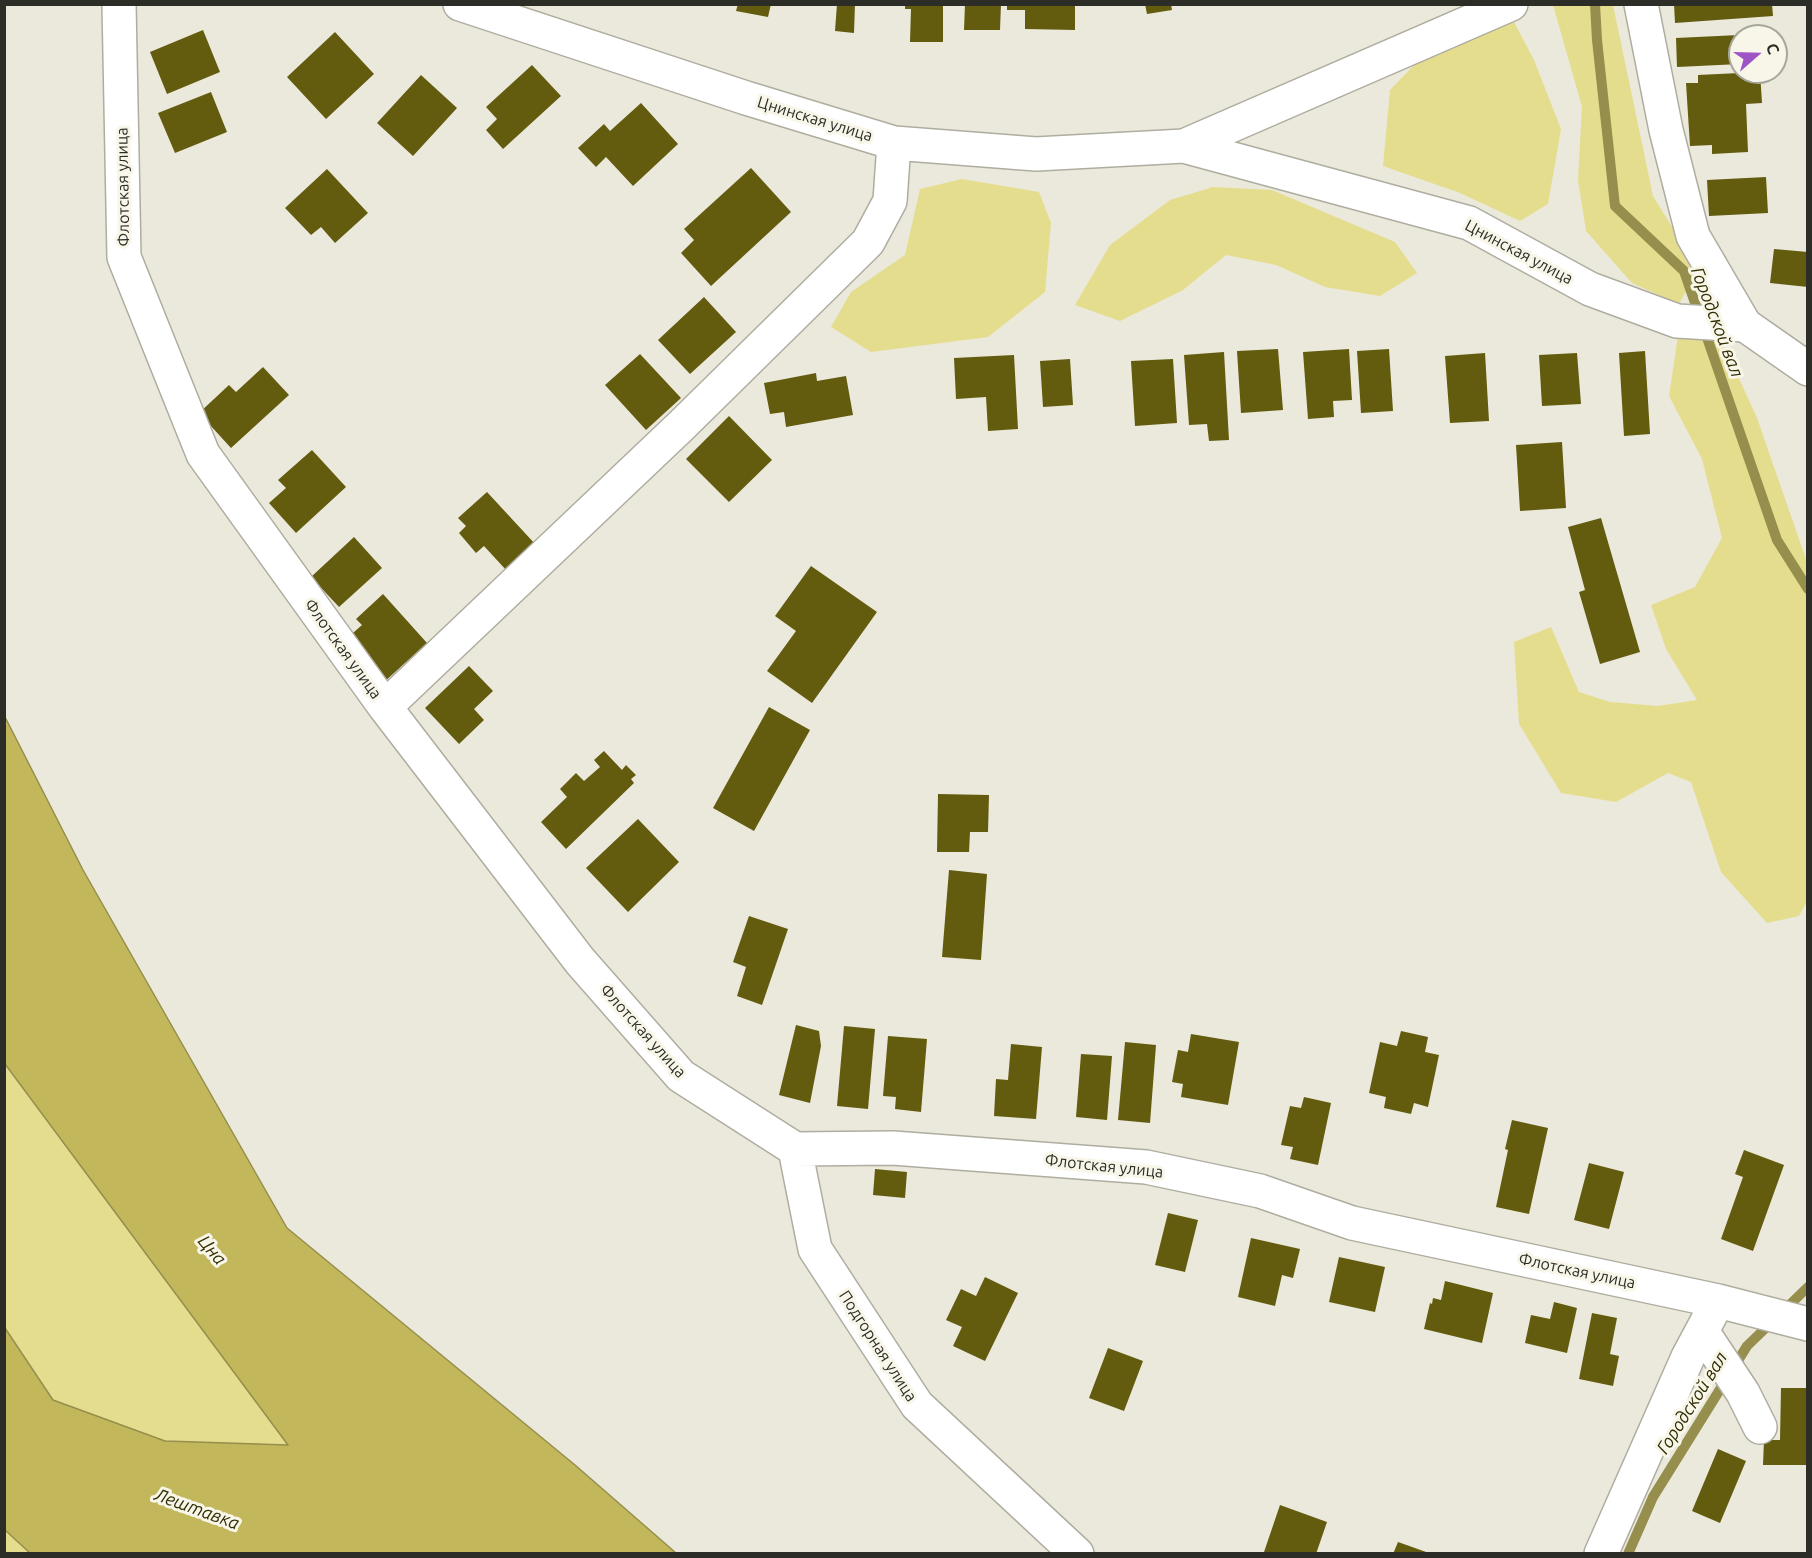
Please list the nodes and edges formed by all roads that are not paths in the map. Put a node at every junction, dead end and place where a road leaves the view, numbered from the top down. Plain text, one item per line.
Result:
1 (119, 4) edge
2 (460, 4) edge
3 (1511, 4) edge
4 (1641, 4) edge
5 (894, 143) junction
6 (1184, 146) junction
7 (1745, 325) junction
8 (1808, 369) edge
9 (384, 707) junction
10 (795, 1149) junction
11 (1718, 1300) junction
12 (1804, 1323) edge
13 (1707, 1339) junction
14 (1760, 1427) dead end
15 (1077, 1554) edge
16 (1601, 1554) edge

1 - 9 street, Флотская улица
2 - 5 street, Цнинская улица
3 - 6 street, Цнинская улица
4 - 7 street
5 - 6 street, Цнинская улица
5 - 9 street
6 - 7 street, Цнинская улица
7 - 8 street
9 - 10 street, Флотская улица
10 - 11 street, Флотская улица
10 - 15 street, Подгорная улица
11 - 12 street, Флотская улица
11 - 13 street
13 - 14 street
13 - 16 street

